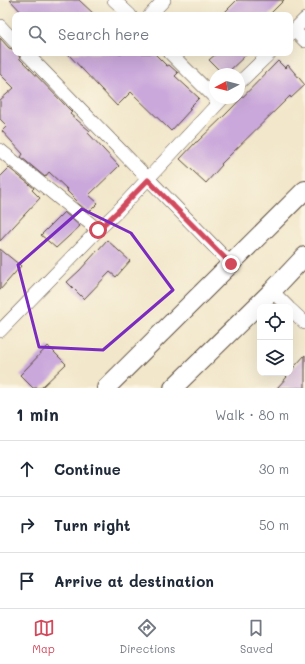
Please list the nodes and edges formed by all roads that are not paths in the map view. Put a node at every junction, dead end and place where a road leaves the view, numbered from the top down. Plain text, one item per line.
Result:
1 (114, 0) edge
2 (164, 0) edge
3 (127, 12) edge
4 (153, 12) edge
5 (305, 19) edge
6 (0, 26) edge
7 (293, 31) edge
8 (293, 33) edge
9 (12, 39) edge
10 (305, 41) edge
11 (29, 56) edge
12 (173, 56) edge
13 (267, 56) edge
14 (245, 77) edge
15 (209, 90) edge
16 (214, 104) edge
17 (3, 158) edge
18 (148, 180) junction
19 (305, 190) edge
20 (98, 230) junction
21 (305, 256) edge
22 (231, 264) junction
23 (272, 291) junction
24 (285, 304) edge
25 (293, 312) edge
26 (305, 323) edge
27 (0, 331) edge
28 (106, 388) edge
29 (173, 388) edge

1 - 3 street
2 - 4 street
5 - 7 street
6 - 9 street
8 - 10 street
11 - 18 street
12 - 15 street
13 - 14 street
16 - 18 street
17 - 20 street
18 - 20 street
18 - 22 street
19 - 22 main road
20 - 27 street
21 - 23 main road
22 - 28 main road
23 - 24 street
23 - 29 main road
25 - 26 street

